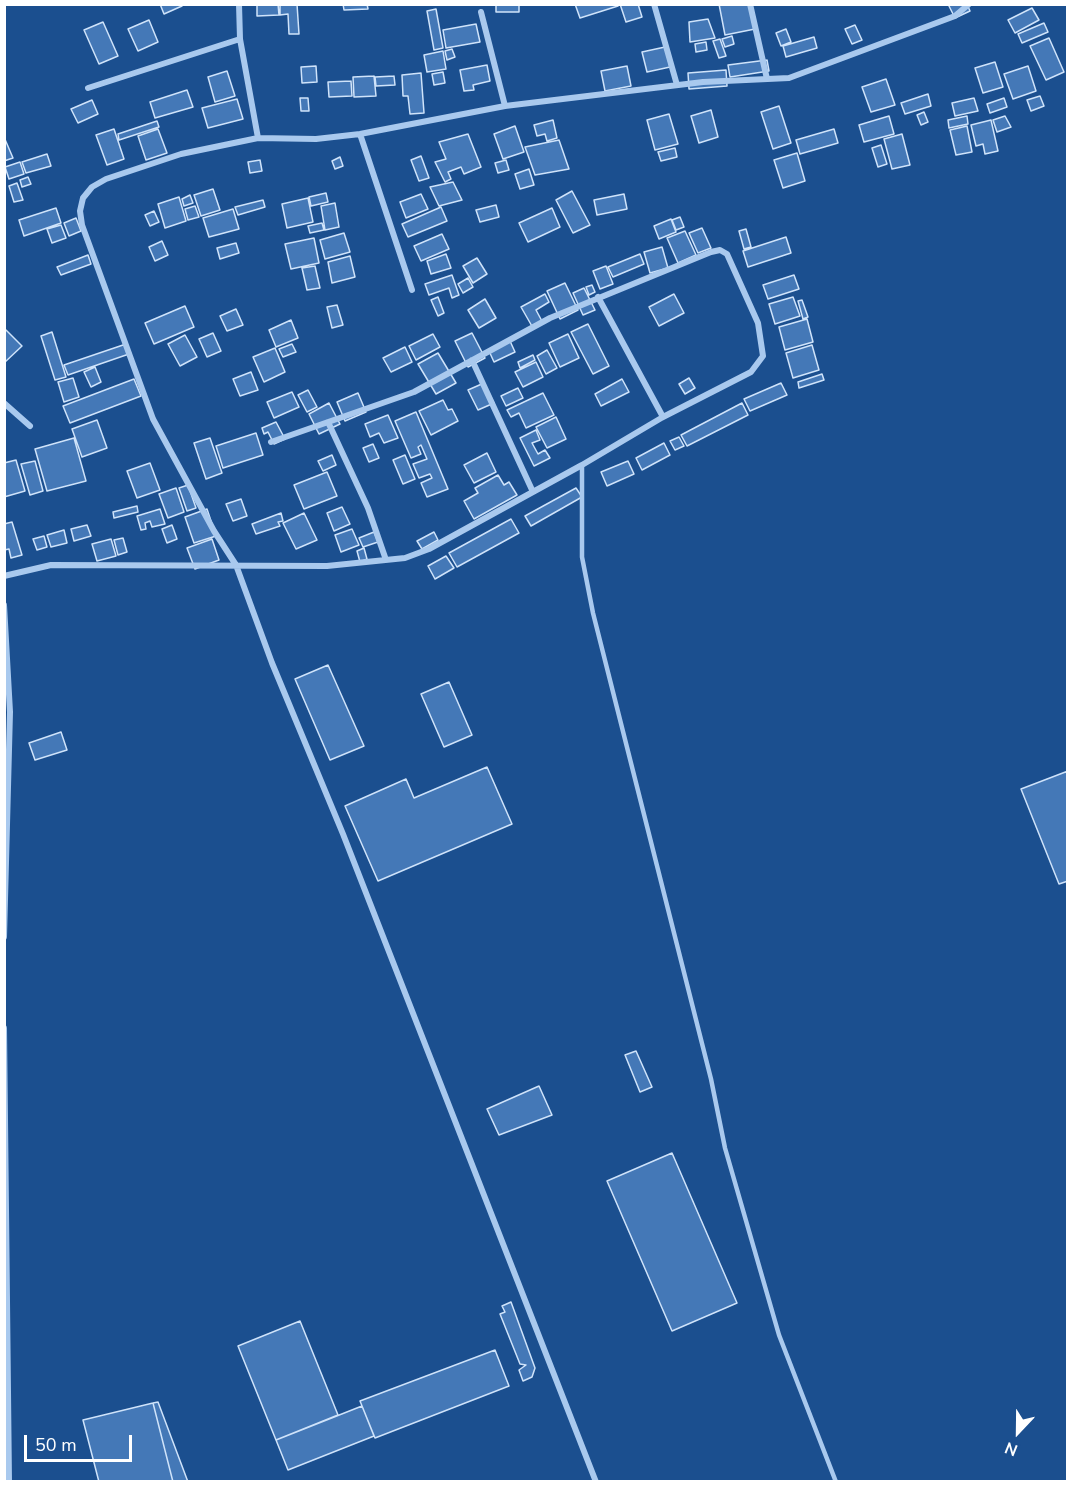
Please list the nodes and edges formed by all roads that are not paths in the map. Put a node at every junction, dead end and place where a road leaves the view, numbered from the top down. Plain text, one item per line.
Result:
1 (240, 4) edge
2 (654, 4) edge
3 (750, 4) edge
4 (969, 4) edge
5 (481, 12) dead end
6 (240, 39) junction
7 (767, 79) junction
8 (677, 85) junction
9 (88, 88) dead end
10 (505, 106) junction
11 (360, 134) junction
12 (258, 138) junction
13 (412, 290) dead end
14 (598, 297) junction
15 (472, 360) junction
16 (4, 402) edge
17 (663, 417) junction
18 (328, 422) junction
19 (30, 426) dead end
20 (271, 442) dead end
21 (582, 465) junction
22 (532, 492) junction
23 (386, 560) junction
24 (236, 565) junction
25 (4, 576) edge
26 (4, 605) edge
27 (4, 937) edge
28 (4, 1029) edge
29 (9, 1482) edge
30 (596, 1482) edge
31 (836, 1482) edge

1 - 6 street
2 - 8 street
3 - 7 street
4 - 7 street
5 - 10 street
6 - 9 street
6 - 12 street
7 - 8 street
8 - 10 street
10 - 11 street
11 - 12 street
11 - 13 street
12 - 24 street
14 - 15 street
14 - 17 street
14 - 17 street
15 - 18 street
15 - 22 street
16 - 19 street
17 - 21 street
18 - 20 street
18 - 23 street
21 - 22 street
21 - 31 lane
22 - 23 street
23 - 24 street
24 - 25 street
24 - 30 street
26 - 27 street
28 - 29 street

